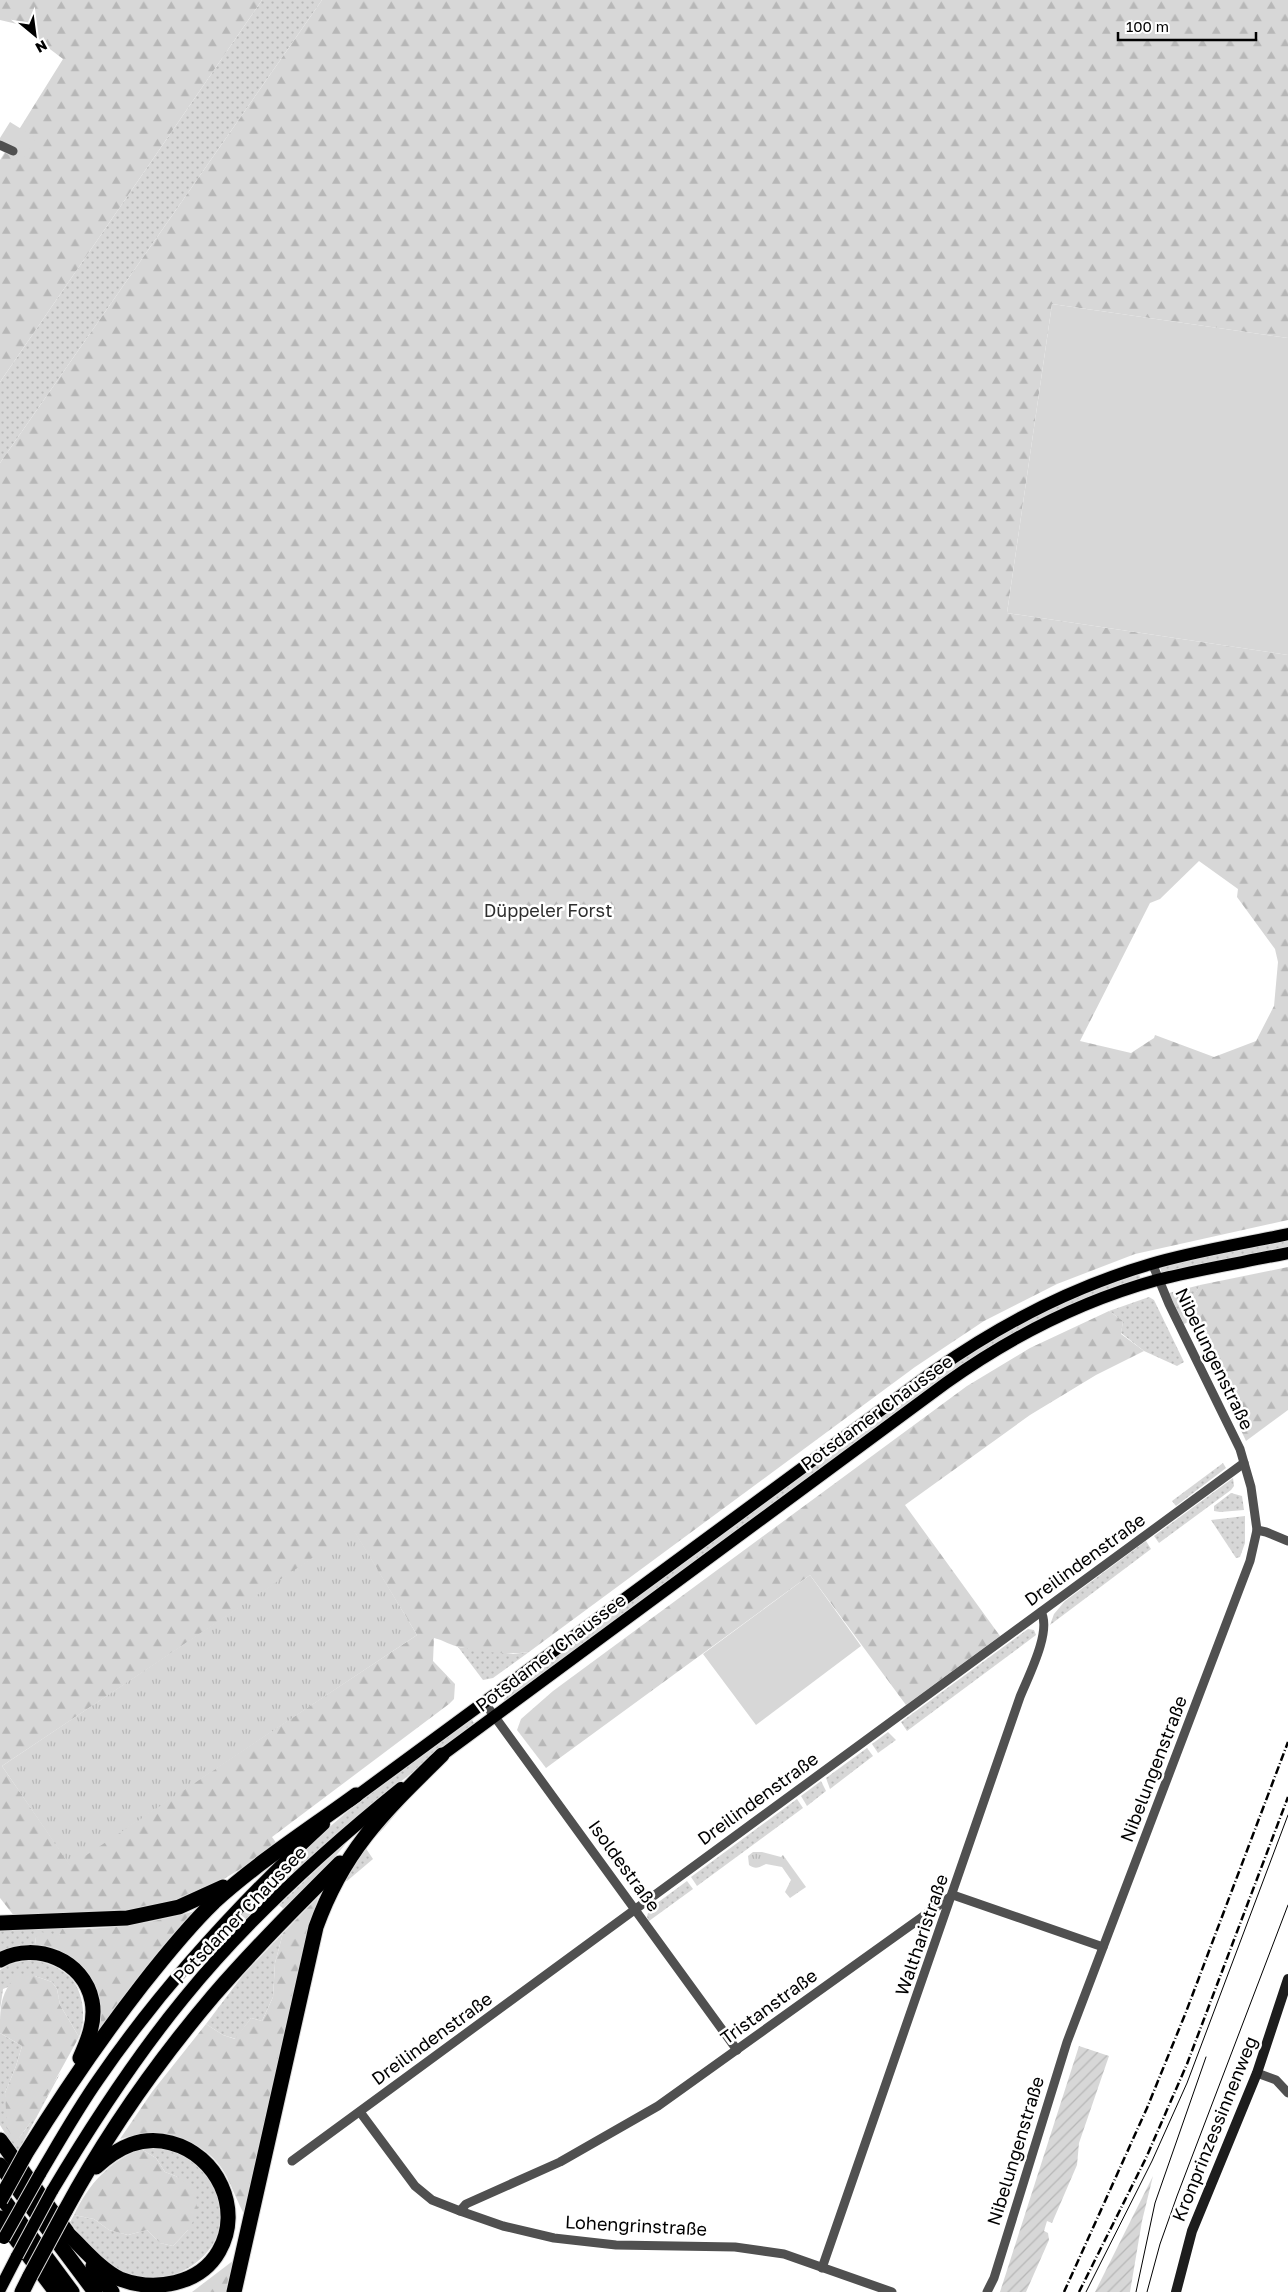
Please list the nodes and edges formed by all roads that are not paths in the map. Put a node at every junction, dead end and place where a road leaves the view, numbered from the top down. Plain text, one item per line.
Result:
1 (0, 145) edge
2 (13, 151) dead end
3 (1288, 1234) edge
4 (1288, 1253) edge
5 (1152, 1263) junction
6 (1158, 1280) junction
7 (1244, 1463) junction
8 (1256, 1530) junction
9 (1288, 1541) edge
10 (1041, 1612) junction
11 (484, 1702) junction
12 (495, 1716) junction
13 (442, 1755) junction
14 (356, 1795) junction
15 (356, 1846) junction
16 (244, 1876) junction
17 (953, 1894) junction
18 (635, 1910) junction
19 (0, 1923) edge
20 (1103, 1947) junction
21 (0, 1960) edge
22 (1288, 1980) edge
23 (737, 2050) junction
24 (1257, 2073) junction
25 (1288, 2093) edge
26 (61, 2096) junction
27 (360, 2112) junction
28 (0, 2140) edge
29 (292, 2161) dead end
30 (0, 2165) edge
31 (0, 2195) edge
32 (0, 2200) edge
33 (69, 2204) junction
34 (460, 2211) junction
35 (0, 2218) edge
36 (69, 2235) junction
37 (2, 2242) edge
38 (822, 2268) junction
39 (0, 2289) edge
40 (53, 2290) edge
41 (22, 2292) edge
42 (72, 2292) edge
43 (95, 2292) edge
44 (112, 2292) edge
45 (234, 2292) edge
46 (892, 2292) edge
47 (987, 2292) edge
48 (1176, 2292) edge

1 - 2 street
3 - 5 main road, Potsdamer Chaussee
4 - 6 main road, Potsdamer Chaussee
5 - 6 street, Nibelungenstraße
5 - 11 main road, Potsdamer Chaussee
6 - 7 street, Nibelungenstraße
6 - 12 main road, Potsdamer Chaussee
7 - 8 street, Nibelungenstraße
7 - 10 street, Dreilindenstraße
8 - 9 street
8 - 20 street, Nibelungenstraße
10 - 17 street, Waltharistraße
10 - 18 street, Dreilindenstraße
11 - 12 street, Isoldestraße
11 - 14 main road, Potsdamer Chaussee
12 - 13 main road, Potsdamer Chaussee
12 - 18 street, Isoldestraße
13 - 15 highway
13 - 39 main road, Potsdamer Chaussee, bridge
14 - 16 highway
14 - 37 main road, Potsdamer Chaussee, bridge
15 - 33 highway
15 - 45 highway
16 - 19 highway
16 - 26 highway
17 - 20 street
17 - 23 street, Tristanstraße
17 - 38 street, Waltharistraße
18 - 23 street, Isoldestraße
18 - 27 street, Dreilindenstraße
20 - 47 street, Nibelungenstraße
21 - 26 highway
22 - 24 main road, Kronprinzessinnenweg
23 - 34 street, Tristanstraße
24 - 25 street
24 - 48 main road, Kronprinzessinnenweg
26 - 32 highway, bridge
27 - 29 street, Dreilindenstraße
27 - 34 street, Lohengrinstraße
28 - 36 highway
30 - 43 highway
31 - 42 highway
33 - 36 highway
33 - 41 highway, bridge
34 - 38 street, Lohengrinstraße
35 - 40 highway
36 - 44 highway
38 - 46 street, Lohengrinstraße

